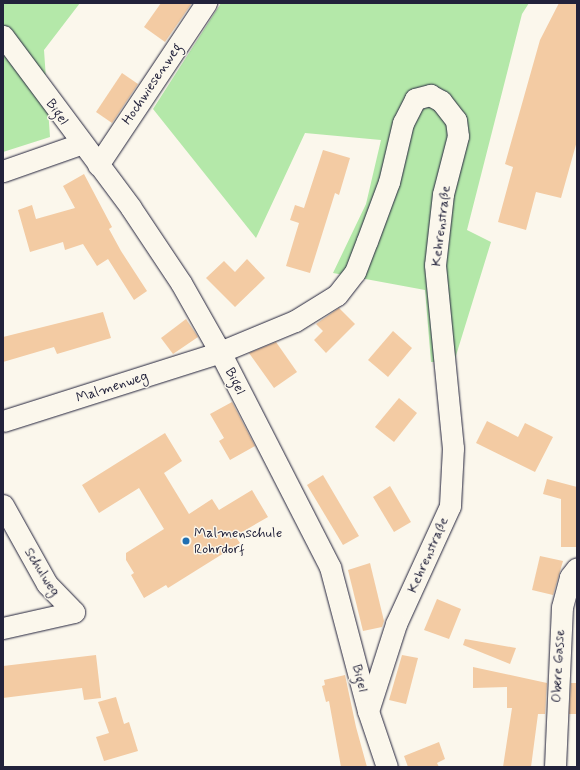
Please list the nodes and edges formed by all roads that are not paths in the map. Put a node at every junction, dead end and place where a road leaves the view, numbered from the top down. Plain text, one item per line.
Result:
1 (206, 3) edge
2 (3, 36) edge
3 (80, 144) junction
4 (98, 165) junction
5 (3, 171) edge
6 (220, 352) junction
7 (3, 421) edge
8 (3, 505) edge
9 (577, 568) edge
10 (3, 628) edge
11 (368, 711) junction
12 (387, 767) edge
13 (555, 767) edge

1 - 4 street, Hochwiesenweg
2 - 3 street, Bigel
3 - 4 street, Bigel
3 - 5 street
4 - 6 street, Bigel
6 - 7 street, Malmenweg
6 - 11 street, Bigel
6 - 11 street, Kehrenstraße
8 - 10 street, Schulweg
9 - 13 street, Obere Gasse
11 - 12 street, Bigel

